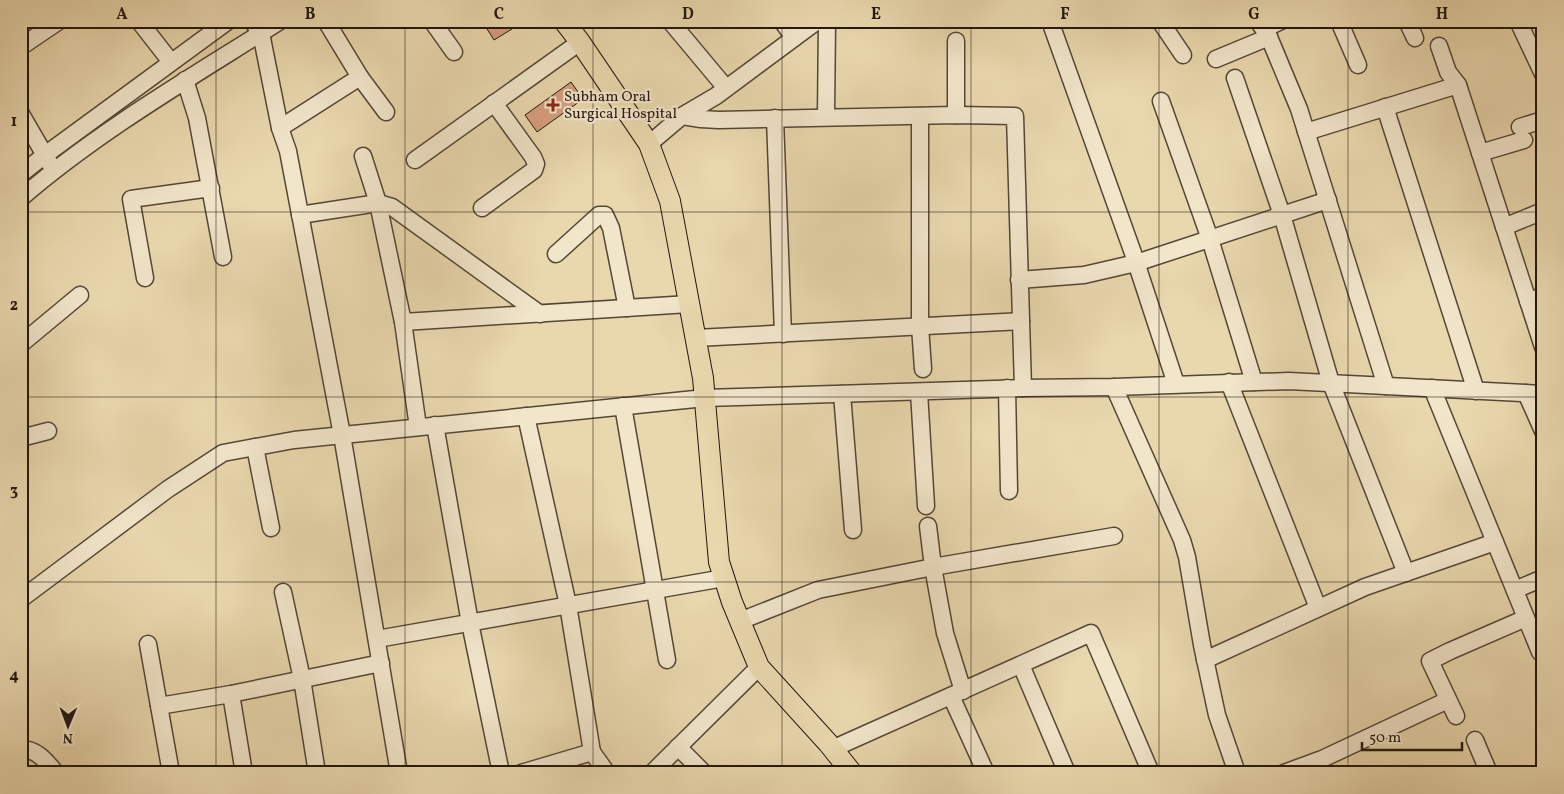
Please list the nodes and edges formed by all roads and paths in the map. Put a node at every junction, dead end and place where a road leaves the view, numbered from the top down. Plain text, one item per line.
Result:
1 (59, 21) edge
2 (139, 21) edge
3 (228, 21) edge
4 (280, 21) edge
5 (326, 21) edge
6 (432, 21) edge
7 (564, 21) edge
8 (670, 21) edge
9 (782, 21) edge
10 (817, 21) edge
11 (827, 21) edge
12 (1050, 21) edge
13 (1160, 21) edge
14 (1281, 21) edge
15 (1338, 21) edge
16 (1408, 21) edge
17 (1518, 21) edge
18 (256, 27) edge
19 (1264, 29) edge
20 (794, 38) junction
21 (1415, 38) dead end
22 (956, 40) dead end
23 (580, 42) junction
24 (25, 44) dead end
25 (1439, 46) dead end
26 (454, 52) dead end
27 (1183, 55) dead end
28 (1216, 59) dead end
29 (171, 62) junction
30 (1540, 63) edge
31 (1358, 65) dead end
32 (360, 77) junction
33 (1235, 78) dead end
34 (185, 80) junction
35 (1458, 85) junction
36 (726, 88) junction
37 (1161, 101) dead end
38 (494, 103) junction
39 (1385, 108) junction
40 (386, 112) dead end
41 (21, 114) edge
42 (956, 115) junction
43 (682, 116) junction
44 (920, 116) junction
45 (826, 117) junction
46 (775, 118) junction
47 (1543, 120) edge
48 (280, 128) junction
49 (1306, 132) junction
50 (649, 144) junction
51 (1480, 153) junction
52 (45, 155) junction
53 (363, 156) dead end
54 (415, 160) dead end
55 (54, 170) junction
56 (21, 174) edge
57 (211, 188) junction
58 (21, 198) edge
59 (1328, 200) junction
60 (378, 203) junction
61 (482, 208) dead end
62 (1543, 211) edge
63 (300, 215) junction
64 (1282, 215) junction
65 (1504, 227) junction
66 (1210, 239) junction
67 (556, 254) dead end
68 (223, 257) dead end
69 (1136, 263) junction
70 (145, 278) dead end
71 (1019, 280) junction
72 (80, 296) dead end
73 (1535, 299) edge
74 (689, 304) junction
75 (627, 308) junction
76 (540, 314) junction
77 (1020, 321) junction
78 (404, 322) junction
79 (920, 326) junction
80 (783, 334) junction
81 (696, 338) junction
82 (21, 344) edge
83 (1543, 347) edge
84 (924, 369) dead end
85 (1229, 382) junction
86 (1254, 382) junction
87 (1331, 383) junction
88 (1176, 384) junction
89 (1386, 386) junction
90 (1114, 387) junction
91 (1015, 388) junction
92 (1432, 388) junction
93 (1476, 391) junction
94 (919, 392) junction
95 (1526, 393) junction
96 (842, 394) junction
97 (1543, 394) edge
98 (705, 398) junction
99 (623, 406) junction
100 (526, 416) junction
101 (436, 425) junction
102 (418, 427) junction
103 (48, 431) dead end
104 (1543, 432) edge
105 (342, 435) junction
106 (21, 438) edge
107 (255, 447) junction
108 (1009, 491) dead end
109 (926, 506) dead end
110 (928, 526) dead end
111 (271, 528) dead end
112 (853, 530) dead end
113 (1114, 536) dead end
114 (1495, 542) junction
115 (933, 567) junction
116 (1406, 573) junction
117 (724, 578) junction
118 (1543, 578) edge
119 (655, 590) junction
120 (1515, 590) junction
121 (283, 592) dead end
122 (21, 599) edge
123 (568, 605) junction
124 (1318, 608) junction
125 (1526, 618) junction
126 (740, 621) junction
127 (470, 623) junction
128 (376, 639) junction
129 (148, 644) dead end
130 (1540, 652) dead end
131 (667, 660) dead end
132 (1205, 660) junction
133 (381, 663) junction
134 (1021, 665) junction
135 (759, 667) junction
136 (302, 679) junction
137 (957, 693) junction
138 (231, 694) junction
139 (1448, 700) junction
140 (159, 706) junction
141 (1456, 716) dead end
142 (1475, 740) dead end
143 (678, 747) junction
144 (21, 749) edge
145 (832, 749) junction
146 (592, 752) junction
147 (1325, 766) edge
148 (1487, 772) edge
149 (56, 773) edge
150 (171, 773) edge
151 (244, 773) edge
152 (317, 773) edge
153 (399, 773) edge
154 (501, 773) edge
155 (521, 773) edge
156 (607, 773) edge
157 (652, 773) edge
158 (704, 773) edge
159 (852, 773) edge
160 (986, 773) edge
161 (1067, 773) edge
162 (1151, 773) edge
163 (1237, 773) edge
164 (1284, 773) edge

1 - 24 street
2 - 29 street
3 - 29 street
4 - 18 street
5 - 32 street
6 - 26 street
7 - 23 main road
8 - 36 street
9 - 20 street
10 - 20 street
11 - 45 street
12 - 69 street
13 - 27 street
14 - 19 street
15 - 31 street
16 - 21 street
17 - 30 street
18 - 34 street
18 - 48 street
19 - 28 street
19 - 49 street
20 - 36 street
22 - 42 street
23 - 38 street
23 - 50 main road
25 - 35 street
29 - 52 street
32 - 40 street
32 - 48 street
33 - 64 street
34 - 55 street
34 - 57 street
35 - 39 street
35 - 51 street
36 - 43 street
37 - 66 street
38 - 54 street
38 - 61 street
39 - 49 street
39 - 93 street
41 - 52 street
42 - 44 street
42 - 71 street
43 - 46 street
43 - 50 street
44 - 45 street
44 - 79 street
45 - 46 street
46 - 80 street
47 - 51 street
48 - 63 street
49 - 59 street
50 - 74 main road
51 - 65 street
52 - 55 street
52 - 56 street
53 - 60 street
55 - 58 street
57 - 68 street
57 - 70 street
59 - 64 street
59 - 89 street
60 - 63 street
60 - 76 street
60 - 78 street
62 - 65 street
63 - 105 street
64 - 66 street
64 - 87 street
65 - 73 street
66 - 69 street
66 - 86 street
67 - 75 street
69 - 71 street
69 - 88 street
71 - 77 street
72 - 82 street
73 - 83 street
74 - 75 street
74 - 81 main road
75 - 76 street
76 - 78 street
77 - 79 street
77 - 91 street
78 - 102 street
79 - 80 street
79 - 84 street
80 - 81 street
81 - 98 main road
85 - 86 street
85 - 88 street
85 - 124 street
86 - 87 street
87 - 89 street
87 - 116 street
88 - 90 street
89 - 92 street
90 - 91 street
90 - 132 street
91 - 94 street
91 - 108 street
92 - 93 street
92 - 114 street
93 - 95 street
94 - 96 street
94 - 109 street
95 - 97 street
95 - 104 street
96 - 98 street
96 - 112 street
98 - 99 street
98 - 117 main road
99 - 100 street
99 - 119 street
100 - 101 street
100 - 123 street
101 - 102 street
101 - 127 street
102 - 105 street
103 - 106 street
105 - 107 street
105 - 128 street
107 - 111 street
107 - 122 street
110 - 115 street
113 - 115 street
114 - 116 street
114 - 120 street
115 - 126 street
115 - 137 street
116 - 124 street
117 - 119 street
117 - 126 main road
118 - 120 street
119 - 123 street
119 - 131 street
120 - 125 street
121 - 136 street
123 - 127 street
123 - 146 street
124 - 132 street
125 - 130 street
125 - 139 street
126 - 135 main road
127 - 128 street
127 - 154 street
128 - 133 street
129 - 140 street
132 - 163 street
133 - 136 street
133 - 153 street
134 - 137 street
134 - 161 street
134 - 162 street
135 - 143 street
135 - 145 main road
136 - 138 street
136 - 152 street
137 - 145 street
137 - 160 street
138 - 140 street
138 - 151 street
139 - 141 street
139 - 147 street
140 - 150 street
142 - 148 street
143 - 157 street
143 - 158 street
144 - 149 street
145 - 159 main road
146 - 155 street
146 - 156 street
147 - 164 street

